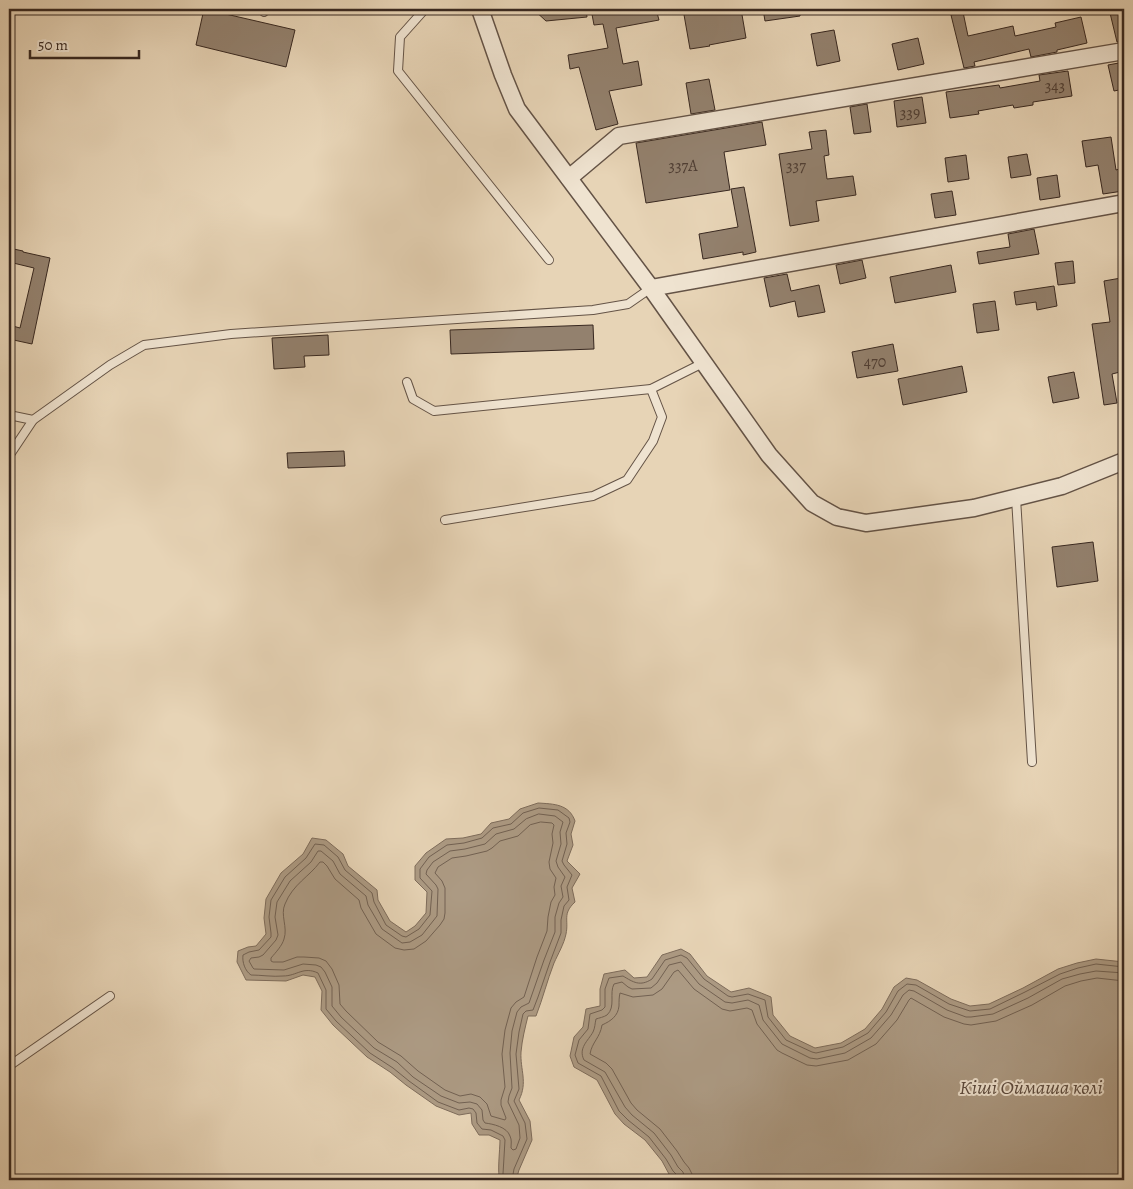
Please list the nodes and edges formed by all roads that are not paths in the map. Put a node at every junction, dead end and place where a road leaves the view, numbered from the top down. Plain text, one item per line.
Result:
1 (425, 9) edge
2 (484, 9) edge
3 (1124, 51) edge
4 (569, 178) junction
5 (1124, 203) edge
6 (549, 260) dead end
7 (651, 288) junction
8 (703, 363) junction
9 (407, 382) dead end
10 (651, 389) junction
11 (9, 415) edge
12 (33, 420) junction
13 (9, 456) edge
14 (1124, 461) edge
15 (1016, 498) junction
16 (445, 520) dead end
17 (1032, 762) dead end
18 (110, 996) dead end
19 (9, 1066) edge

1 - 6 lane
2 - 4 street
3 - 4 street
4 - 7 street
5 - 7 street
7 - 8 street
7 - 12 lane
8 - 10 lane
8 - 15 street
9 - 10 lane
10 - 16 lane
11 - 12 lane
12 - 13 lane
14 - 15 street
15 - 17 lane
18 - 19 lane

